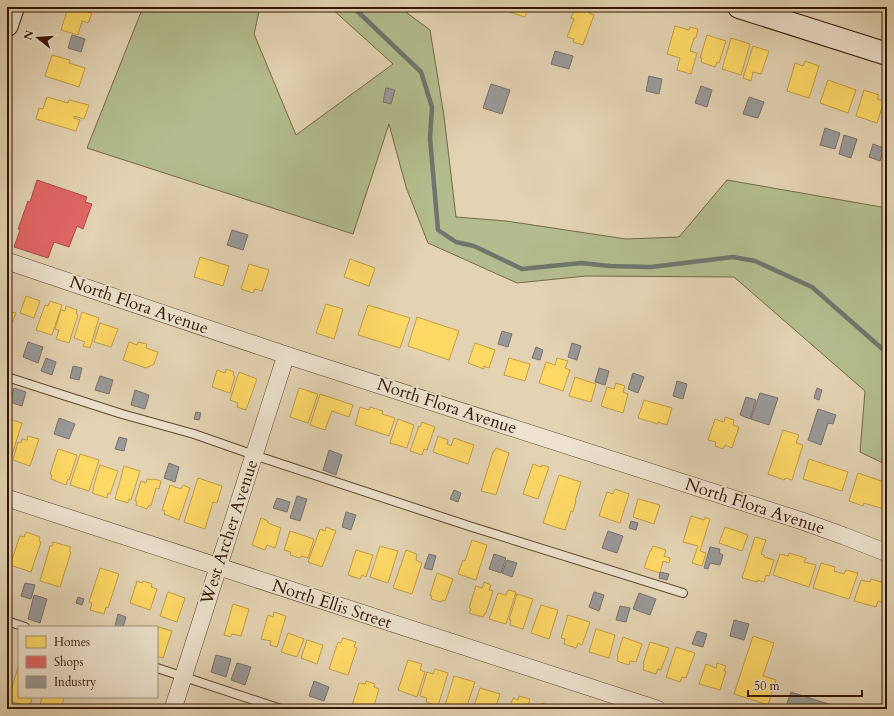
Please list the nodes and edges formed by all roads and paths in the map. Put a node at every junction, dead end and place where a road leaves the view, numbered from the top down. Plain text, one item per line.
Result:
1 (13, 7) edge
2 (739, 7) edge
3 (7, 25) edge
4 (887, 54) edge
5 (7, 261) edge
6 (286, 355) junction
7 (7, 377) edge
8 (254, 456) junction
9 (7, 498) edge
10 (887, 553) edge
11 (218, 567) junction
12 (683, 593) dead end
13 (7, 621) edge
14 (22, 626) edge
15 (158, 668) edge
16 (183, 676) junction
17 (173, 709) edge
18 (281, 709) edge
19 (657, 709) edge

1 - 3 street
2 - 4 street
5 - 6 street, North Flora Avenue
6 - 8 street, West Archer Avenue
6 - 10 street, North Flora Avenue
7 - 8 lane
8 - 11 street, West Archer Avenue
8 - 12 lane
9 - 11 street, North Ellis Street
11 - 16 street, West Archer Avenue
11 - 19 street, North Ellis Street
13 - 14 lane
15 - 16 lane
16 - 17 street, West Archer Avenue
16 - 18 lane

